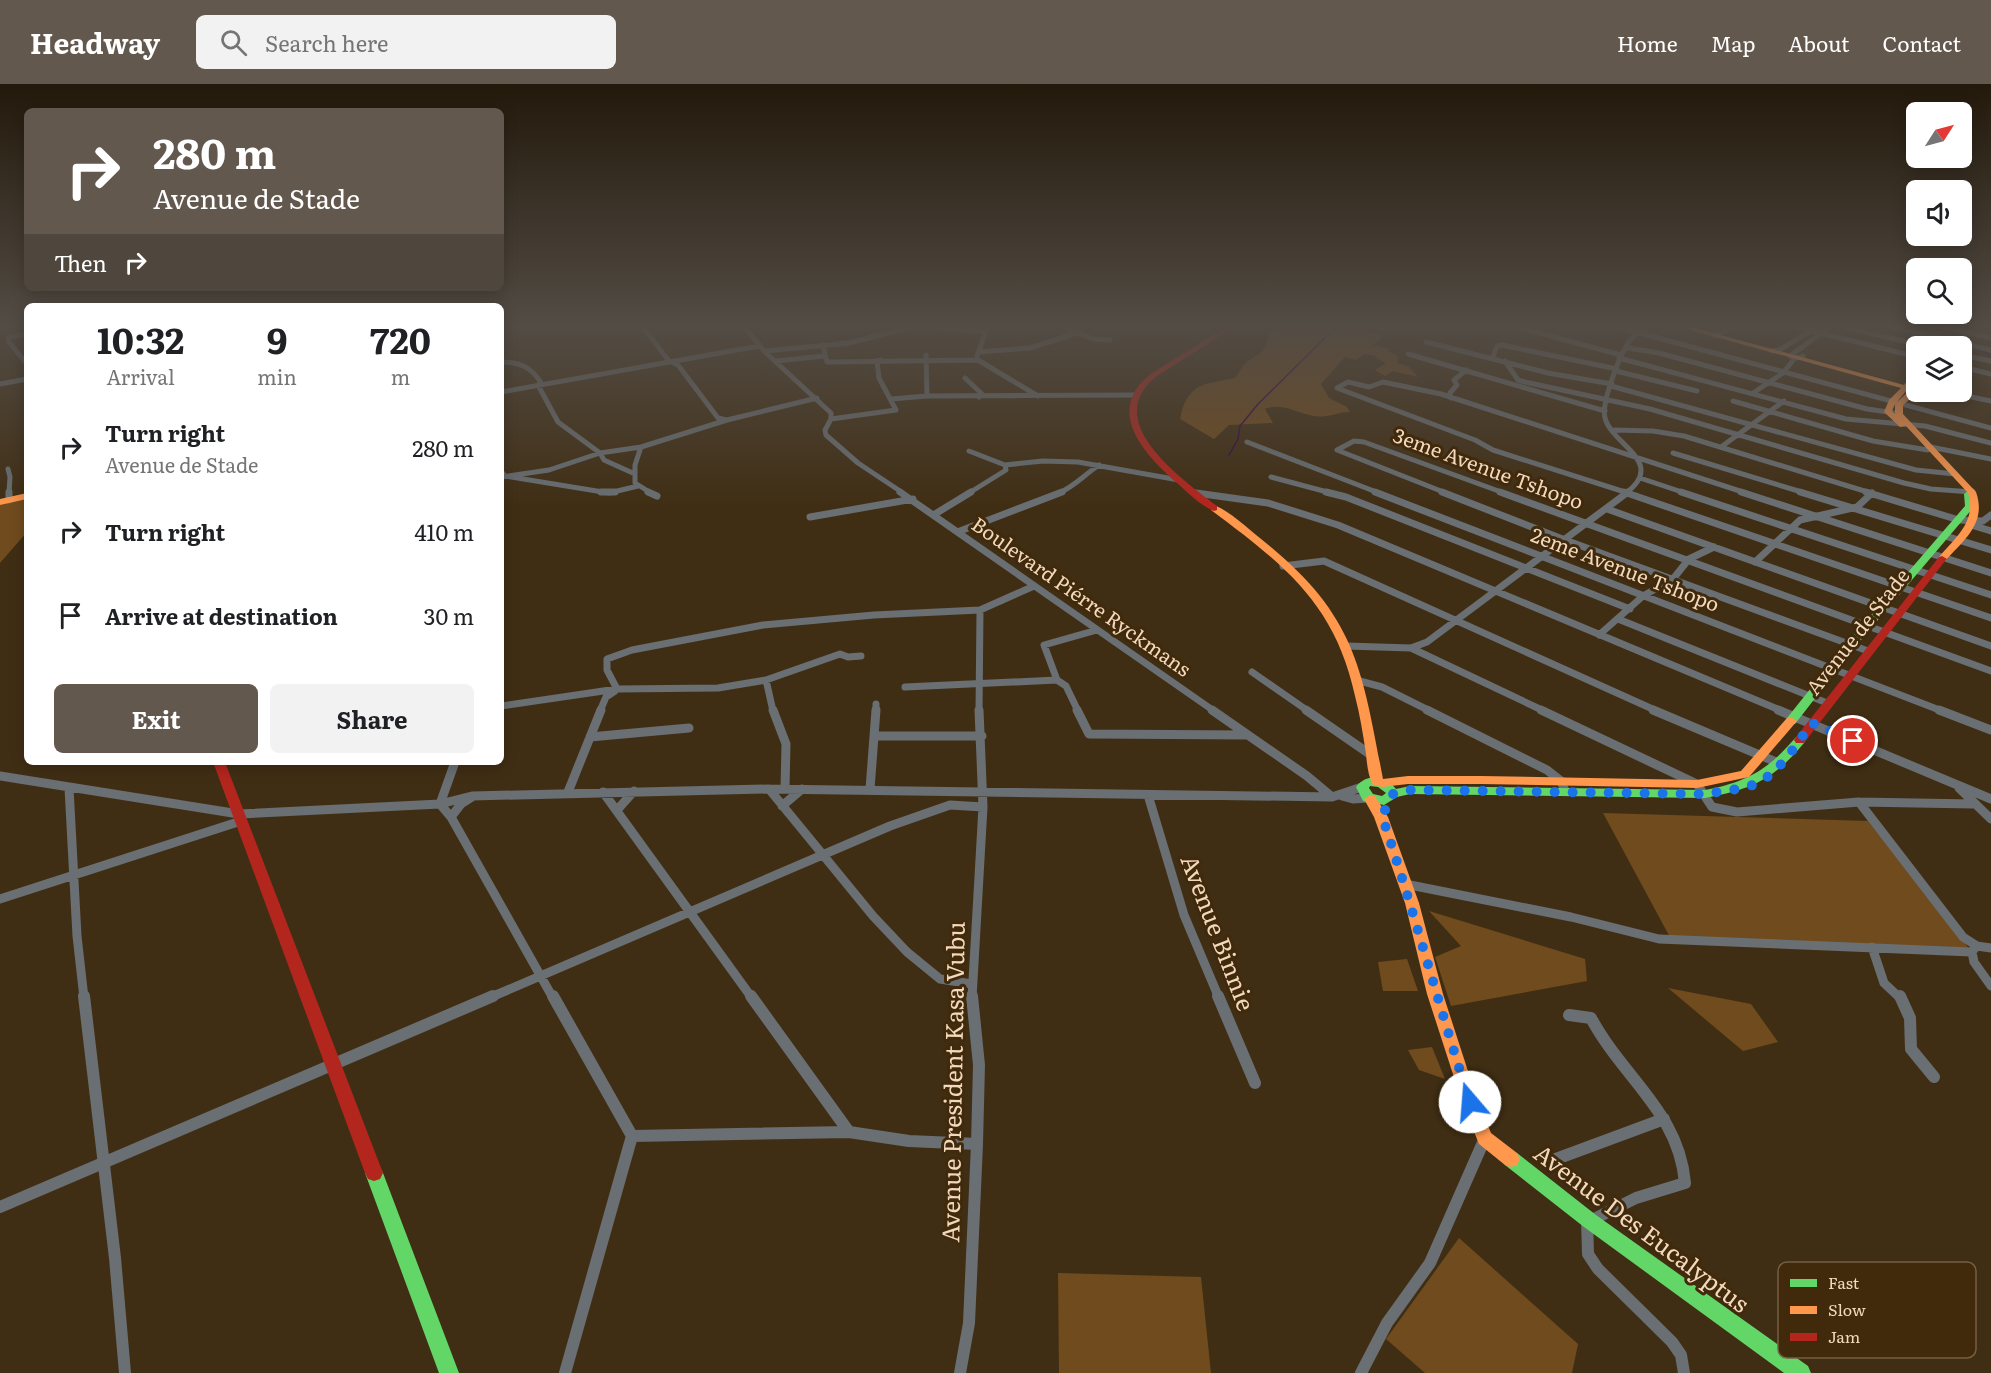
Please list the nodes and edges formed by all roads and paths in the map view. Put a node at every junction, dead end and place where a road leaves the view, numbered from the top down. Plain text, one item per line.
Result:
1 (532, 386) edge
2 (539, 386) edge
3 (694, 386) edge
4 (804, 386) edge
5 (884, 386) edge
6 (927, 386) edge
7 (974, 386) edge
8 (1021, 386) edge
9 (1141, 386) edge
10 (1340, 386) edge
11 (1401, 386) edge
12 (1456, 386) edge
13 (1521, 386) edge
14 (1545, 386) edge
15 (1611, 386) edge
16 (1615, 386) edge
17 (1679, 386) edge
18 (1728, 386) edge
19 (1762, 386) edge
20 (1785, 386) edge
21 (1821, 386) edge
22 (504, 391) edge
23 (1697, 391) dead end
24 (1753, 393) junction
25 (1135, 395) junction
26 (927, 396) junction
27 (979, 397) junction
28 (1039, 397) junction
29 (1972, 397) edge
30 (817, 398) junction
31 (1451, 398) junction
32 (891, 399) junction
33 (1606, 400) junction
34 (1906, 400) edge
35 (1733, 401) dead end
36 (1784, 401) junction
37 (1991, 401) edge
38 (1605, 411) junction
39 (1769, 412) junction
40 (1899, 414) junction
41 (718, 418) junction
42 (831, 419) junction
43 (727, 420) junction
44 (1753, 424) junction
45 (713, 427) junction
46 (1991, 428) edge
47 (1614, 430) junction
48 (1738, 435) junction
49 (1247, 442) dead end
50 (1991, 443) edge
51 (641, 447) junction
52 (1720, 447) junction
53 (1930, 449) junction
54 (969, 451) dead end
55 (600, 453) junction
56 (1673, 453) dead end
57 (1637, 458) junction
58 (1991, 459) edge
59 (1005, 465) junction
60 (1099, 465) junction
61 (8, 470) dead end
62 (504, 474) edge
63 (504, 474) edge
64 (635, 474) junction
65 (1952, 474) junction
66 (1271, 477) dead end
67 (1641, 478) junction
68 (1179, 480) junction
69 (638, 486) junction
70 (1970, 492) junction
71 (1196, 493) junction
72 (1872, 493) junction
73 (1628, 494) junction
74 (657, 496) dead end
75 (24, 497) edge
76 (913, 499) junction
77 (4, 501) edge
78 (1856, 508) junction
79 (1607, 509) junction
80 (935, 514) junction
81 (1813, 514) junction
82 (1991, 515) edge
83 (810, 517) dead end
84 (1959, 520) junction
85 (1587, 523) junction
86 (1972, 523) junction
87 (1791, 527) junction
88 (960, 531) junction
89 (1991, 531) edge
90 (1944, 537) junction
91 (1565, 540) junction
92 (1958, 540) junction
93 (1774, 543) junction
94 (1714, 547) junction
95 (1991, 550) edge
96 (1543, 556) junction
97 (1937, 556) junction
98 (1689, 559) junction
99 (1755, 562) junction
100 (1283, 566) junction
101 (1524, 567) junction
102 (1923, 572) junction
103 (1991, 573) edge
104 (1673, 579) junction
105 (1034, 586) junction
106 (1901, 588) junction
107 (1494, 591) junction
108 (1915, 592) junction
109 (1991, 595) edge
110 (1642, 596) junction
111 (1885, 607) junction
112 (1630, 609) junction
113 (980, 610) junction
114 (1899, 612) junction
115 (1991, 618) edge
116 (1618, 619) junction
117 (1456, 621) junction
118 (1869, 626) junction
119 (1097, 630) junction
120 (1884, 632) junction
121 (1599, 635) junction
122 (1851, 645) junction
123 (1346, 646) junction
124 (1991, 646) edge
125 (1411, 648) junction
126 (1868, 651) junction
127 (861, 656) dead end
128 (1834, 668) junction
129 (1991, 671) edge
130 (1252, 672) dead end
131 (1851, 674) junction
132 (766, 680) junction
133 (1057, 680) junction
134 (1356, 680) junction
135 (978, 684) junction
136 (905, 687) dead end
137 (617, 689) junction
138 (1811, 697) junction
139 (1827, 703) junction
140 (876, 704) dead end
141 (504, 706) edge
142 (1796, 716) junction
143 (1812, 723) junction
144 (689, 728) dead end
145 (1991, 730) edge
146 (1248, 735) junction
147 (876, 736) junction
148 (982, 736) junction
149 (590, 737) junction
150 (1371, 755) junction
151 (1763, 756) junction
152 (1781, 764) junction
153 (220, 765) edge
154 (454, 765) edge
155 (0, 776) edge
156 (1379, 782) junction
157 (1485, 784) junction
158 (1957, 785) junction
159 (1563, 786) junction
160 (69, 788) junction
161 (769, 789) junction
162 (785, 789) junction
163 (802, 789) junction
164 (870, 789) junction
165 (1701, 789) junction
166 (634, 791) junction
167 (981, 791) junction
168 (568, 792) junction
169 (603, 792) junction
170 (1367, 794) junction
171 (1148, 795) junction
172 (472, 796) junction
173 (1336, 796) junction
174 (1390, 797) junction
175 (1991, 800) edge
176 (1859, 802) junction
177 (441, 804) junction
178 (1973, 804) junction
179 (782, 806) junction
180 (983, 807) junction
181 (618, 809) junction
182 (1382, 816) junction
183 (240, 817) junction
184 (451, 817) junction
185 (1991, 819) edge
186 (822, 854) junction
187 (73, 875) junction
188 (1405, 884) junction
189 (0, 899) edge
190 (692, 912) junction
191 (1872, 947) junction
192 (1991, 948) edge
193 (1975, 949) junction
194 (541, 977) junction
195 (972, 984) junction
196 (1991, 986) edge
197 (1569, 1015) dead end
198 (332, 1065) junction
199 (1934, 1077) dead end
200 (1254, 1083) dead end
201 (1664, 1119) junction
202 (849, 1132) junction
203 (632, 1136) junction
204 (1485, 1138) junction
205 (977, 1144) junction
206 (1556, 1159) dead end
207 (103, 1161) junction
208 (0, 1207) edge
209 (1589, 1220) junction
210 (1778, 1356) edge
211 (1781, 1358) edge
212 (125, 1373) edge
213 (449, 1373) edge
214 (565, 1373) edge
215 (960, 1373) edge
216 (1361, 1373) edge
217 (1684, 1373) edge
218 (1802, 1373) edge

1 - 22 street
2 - 55 street
3 - 41 street
4 - 30 street
5 - 32 street
6 - 26 street
7 - 27 street
8 - 28 street
9 - 25 street
10 - 73 street
11 - 31 street
12 - 31 street
13 - 38 street
14 - 33 street
15 - 33 street
16 - 44 street
17 - 23 street
18 - 24 street
19 - 24 street
20 - 40 street
21 - 40 street
24 - 36 street
25 - 28 street
25 - 68 street
26 - 27 street
26 - 32 street
27 - 28 street
29 - 37 street
30 - 42 street
30 - 43 street
31 - 57 street
32 - 42 street
33 - 38 street
33 - 48 street
34 - 40 street
35 - 39 street
36 - 39 street
36 - 40 street
38 - 47 street
39 - 44 street
39 - 53 street
40 - 46 street
40 - 50 street
40 - 53 street
41 - 43 street
41 - 45 street
42 - 76 street, Boulevard Piérre Ryckmans
43 - 45 street
44 - 48 street
44 - 65 street
45 - 51 street
47 - 52 street
47 - 57 street
48 - 52 street
48 - 70 street
49 - 96 street, 2eme Avenue Tshopo
51 - 55 street
51 - 64 street
52 - 72 street
53 - 58 street
53 - 65 street
54 - 59 street
55 - 62 street
55 - 64 street
56 - 78 street
57 - 67 street
57 - 81 street
59 - 60 street
59 - 80 street
60 - 68 street
60 - 88 street
61 - 77 street
63 - 69 street
64 - 69 street
65 - 70 street
66 - 101 street
67 - 73 street
67 - 87 street
68 - 71 street
69 - 74 street
70 - 84 street
70 - 86 street
71 - 100 street
71 - 107 street
72 - 78 street
72 - 84 street
73 - 79 street
73 - 93 street
75 - 77 street
76 - 80 street, Boulevard Piérre Ryckmans
76 - 83 street
78 - 81 street
78 - 90 street
79 - 85 street
79 - 94 street
80 - 88 street, Boulevard Piérre Ryckmans
81 - 87 street
81 - 97 street
82 - 86 street
84 - 86 street
84 - 90 street
85 - 91 street
85 - 91 street, 3eme Avenue Tshopo
85 - 98 street, 3eme Avenue Tshopo
86 - 89 street
86 - 92 street, Avenue de Stade
87 - 93 street
87 - 102 street
88 - 105 street, Boulevard Piérre Ryckmans
90 - 92 street
90 - 97 street
91 - 96 street
91 - 104 street, 3eme Avenue Tshopo
92 - 95 street
92 - 97 street, Avenue de Stade
93 - 99 street
93 - 106 street
94 - 98 street
94 - 99 street
96 - 101 street
96 - 110 street, 2eme Avenue Tshopo
97 - 102 street, Avenue de Stade
97 - 103 street
98 - 104 street
98 - 118 street, 3eme Avenue Tshopo
99 - 111 street
100 - 117 street
100 - 123 street
101 - 107 street
101 - 112 street
102 - 106 street
102 - 108 street, Avenue de Stade
102 - 109 street
104 - 110 street
104 - 122 street, 3eme Avenue Tshopo
105 - 113 street
105 - 119 street, Boulevard Piérre Ryckmans
106 - 108 street
106 - 111 street
107 - 117 street
107 - 121 street
108 - 114 street, Avenue de Stade
108 - 115 street
110 - 112 street
110 - 128 street, 2eme Avenue Tshopo
111 - 114 street
111 - 118 street
112 - 116 street
113 - 135 street, Avenue President Kasa Vubu
113 - 137 street
114 - 120 street, Avenue de Stade
114 - 124 street
116 - 121 street
116 - 138 street
117 - 125 street
117 - 151 street
118 - 120 street, 3eme Avenue Tshopo
118 - 122 street
119 - 133 street
119 - 146 street, Boulevard Piérre Ryckmans
120 - 126 street, Avenue de Stade
120 - 129 street, 3eme Avenue Tshopo
121 - 142 street
122 - 126 street, 3eme Avenue Tshopo
122 - 128 street
123 - 125 street
123 - 134 street
125 - 165 street
126 - 131 street, Avenue de Stade
127 - 132 street
128 - 131 street, 2eme Avenue Tshopo
128 - 138 street
130 - 150 street
131 - 139 street, Avenue de Stade
131 - 145 street, 2eme Avenue Tshopo
132 - 137 street
132 - 162 street
133 - 135 street
133 - 146 street
134 - 150 street
134 - 159 street
135 - 136 street
135 - 148 street, Avenue President Kasa Vubu
137 - 141 street
137 - 149 street
138 - 139 street
138 - 142 street
139 - 143 street, Avenue de Stade
140 - 147 street
142 - 143 street
142 - 151 street
143 - 152 street, Avenue de Stade
143 - 158 street
144 - 149 street
146 - 173 street, Boulevard Piérre Ryckmans
147 - 148 street
147 - 164 street
148 - 167 street, Avenue President Kasa Vubu
149 - 168 street
150 - 156 street
151 - 152 street
151 - 165 street
152 - 165 street, Avenue de Stade
153 - 183 street
154 - 177 street
155 - 160 street
156 - 157 street
156 - 170 street
156 - 174 street
157 - 159 street, Avenue de Stade
157 - 174 street, Avenue de Stade
158 - 175 street
158 - 178 street
159 - 165 street, Avenue de Stade
160 - 183 street
160 - 187 street
161 - 162 street
161 - 166 street
161 - 179 street
162 - 163 street
163 - 164 street
163 - 179 street
164 - 167 street
165 - 176 street
166 - 169 street
166 - 181 street
167 - 171 street
167 - 180 street, Avenue President Kasa Vubu
168 - 169 street
168 - 172 street
169 - 181 street
170 - 173 street
170 - 174 street, Avenue de Stade
170 - 182 street
171 - 173 street
171 - 200 street, Avenue Binnie
172 - 177 street
172 - 184 street
174 - 182 street
176 - 178 street
176 - 193 street
177 - 183 street
177 - 184 street
178 - 185 street
179 - 186 street
180 - 186 street
180 - 195 street, Avenue President Kasa Vubu
181 - 190 street
182 - 188 street
183 - 187 street
183 - 198 street
184 - 194 street
186 - 190 street
186 - 195 street
187 - 189 street
187 - 207 street
188 - 191 street
188 - 204 street
190 - 194 street
190 - 202 street
191 - 193 street
191 - 199 street
192 - 193 street
193 - 196 street
194 - 198 street
194 - 203 street
195 - 205 street, Avenue President Kasa Vubu
197 - 201 street
198 - 207 street
198 - 213 street
201 - 206 street
201 - 209 street
202 - 203 street
202 - 205 street
203 - 214 street
204 - 209 street, Avenue Des Eucalyptus
204 - 216 street
205 - 215 street, Avenue President Kasa Vubu
207 - 208 street
207 - 212 street
209 - 210 street, Avenue Des Eucalyptus
209 - 217 street
211 - 218 street, Avenue Des Eucalyptus

